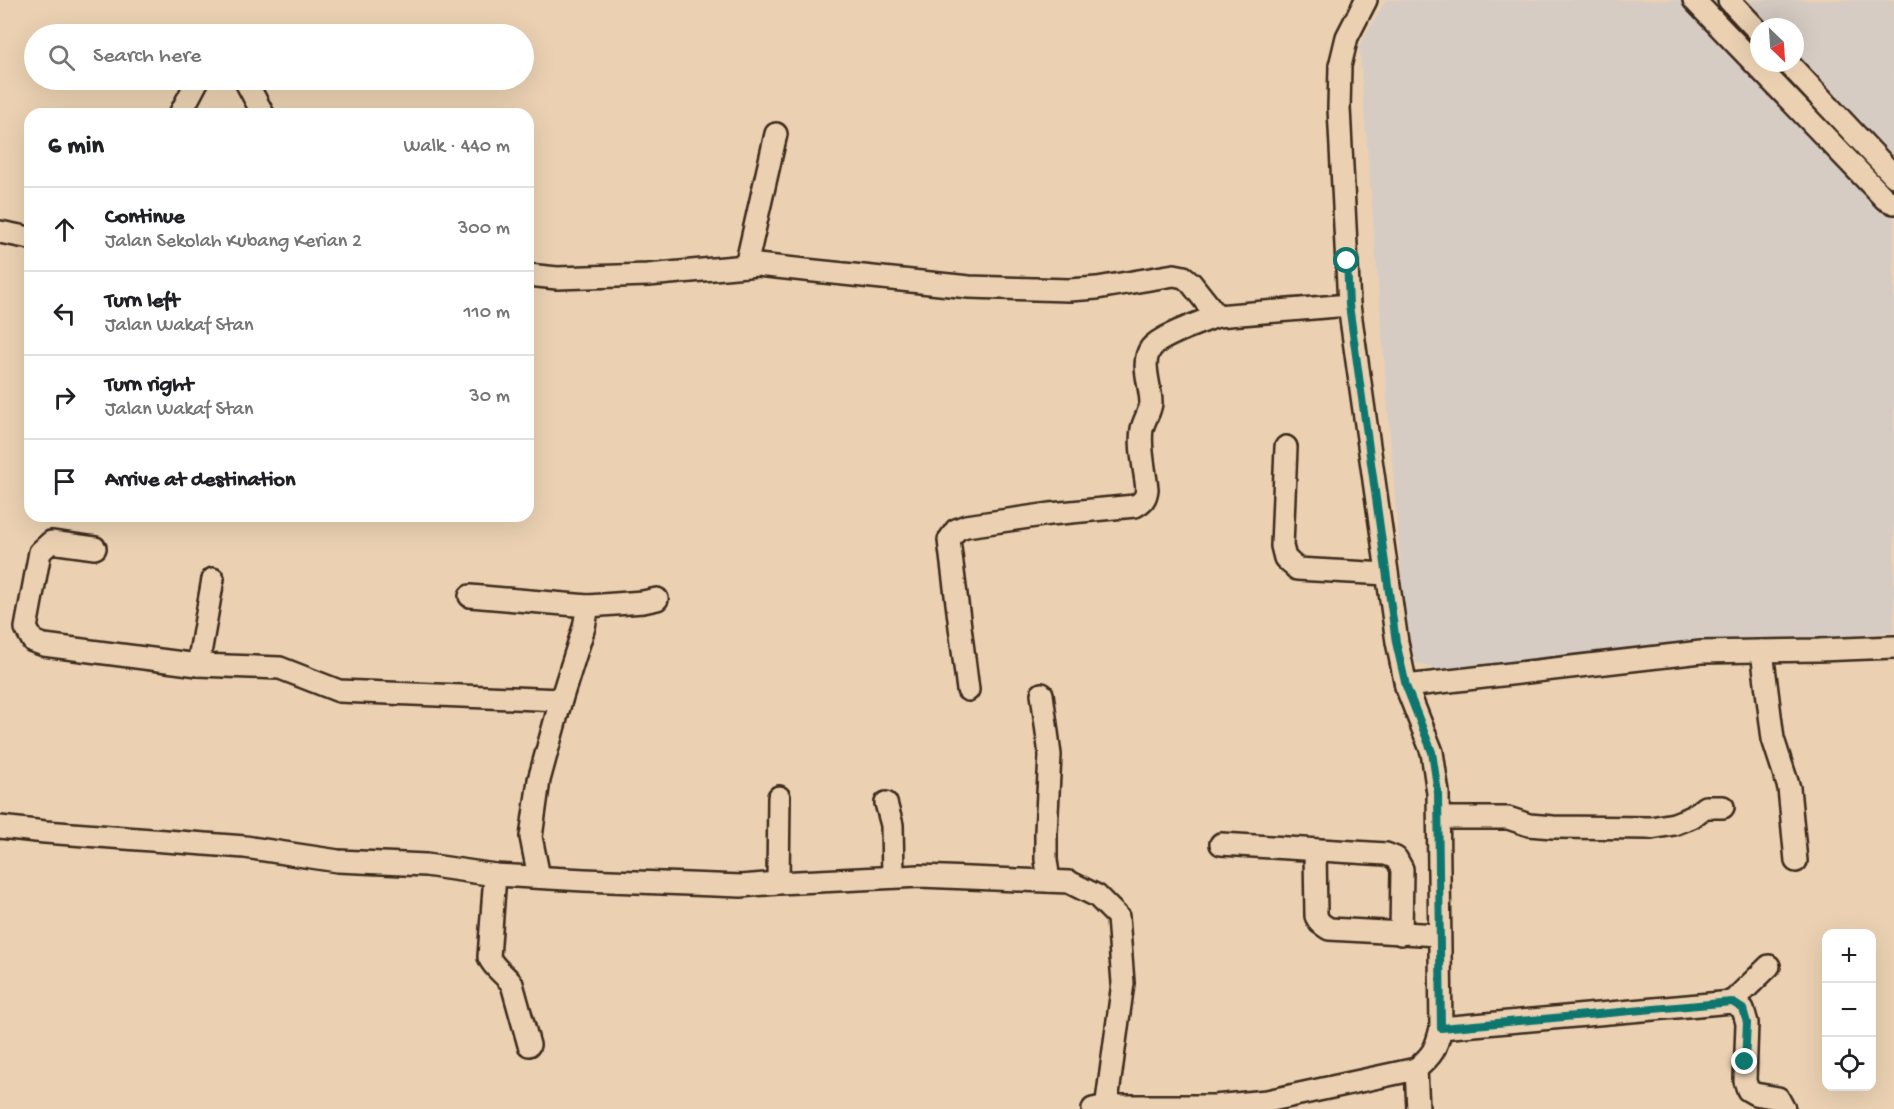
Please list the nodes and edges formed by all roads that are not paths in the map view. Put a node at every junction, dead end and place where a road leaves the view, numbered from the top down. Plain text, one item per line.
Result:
1 (1366, 0) edge
2 (1694, 0) edge
3 (1729, 0) edge
4 (1750, 22) edge
5 (1796, 72) edge
6 (193, 90) edge
7 (250, 90) edge
8 (183, 108) edge
9 (260, 108) edge
10 (776, 134) dead end
11 (1894, 176) edge
12 (1894, 203) edge
13 (0, 232) edge
14 (24, 237) edge
15 (746, 266) junction
16 (534, 276) edge
17 (1349, 305) junction
18 (1217, 316) junction
19 (1286, 447) dead end
20 (95, 548) dead end
21 (1387, 573) junction
22 (213, 579) dead end
23 (470, 596) dead end
24 (657, 599) dead end
25 (588, 606) junction
26 (1894, 647) edge
27 (1762, 651) junction
28 (198, 665) junction
29 (1406, 686) junction
30 (968, 690) dead end
31 (1042, 694) dead end
32 (561, 700) junction
33 (779, 797) dead end
34 (886, 802) dead end
35 (1723, 807) dead end
36 (1439, 818) junction
37 (0, 827) edge
38 (1221, 844) dead end
39 (1315, 850) junction
40 (1796, 861) dead end
41 (495, 875) junction
42 (539, 877) junction
43 (893, 878) junction
44 (1049, 881) junction
45 (778, 883) junction
46 (1401, 934) junction
47 (1439, 935) junction
48 (1769, 966) dead end
49 (1732, 1002) junction
50 (1441, 1028) junction
51 (529, 1045) dead end
52 (1416, 1069) junction
53 (1102, 1108) edge
54 (1418, 1109) edge
55 (1784, 1109) edge

1 - 17 street
2 - 12 street
3 - 4 street
5 - 11 street
6 - 8 street
7 - 9 street
10 - 15 street
13 - 14 street
15 - 16 street
15 - 18 street
17 - 18 street
17 - 21 street
18 - 30 street
19 - 21 street
20 - 28 street
21 - 29 street
22 - 28 street
23 - 25 street
24 - 25 street
25 - 32 street
26 - 27 street
27 - 29 street
27 - 40 street
28 - 32 street
29 - 36 street
31 - 44 street
32 - 42 street
33 - 45 street
34 - 43 street
35 - 36 street
36 - 47 street
37 - 41 street
38 - 39 street
39 - 46 street
39 - 46 street
41 - 42 street
41 - 51 street
42 - 45 street
43 - 44 street
43 - 45 street
44 - 53 street
46 - 47 street
47 - 50 street
48 - 49 street
49 - 50 street
49 - 55 street
50 - 52 street
52 - 53 street
52 - 54 street

